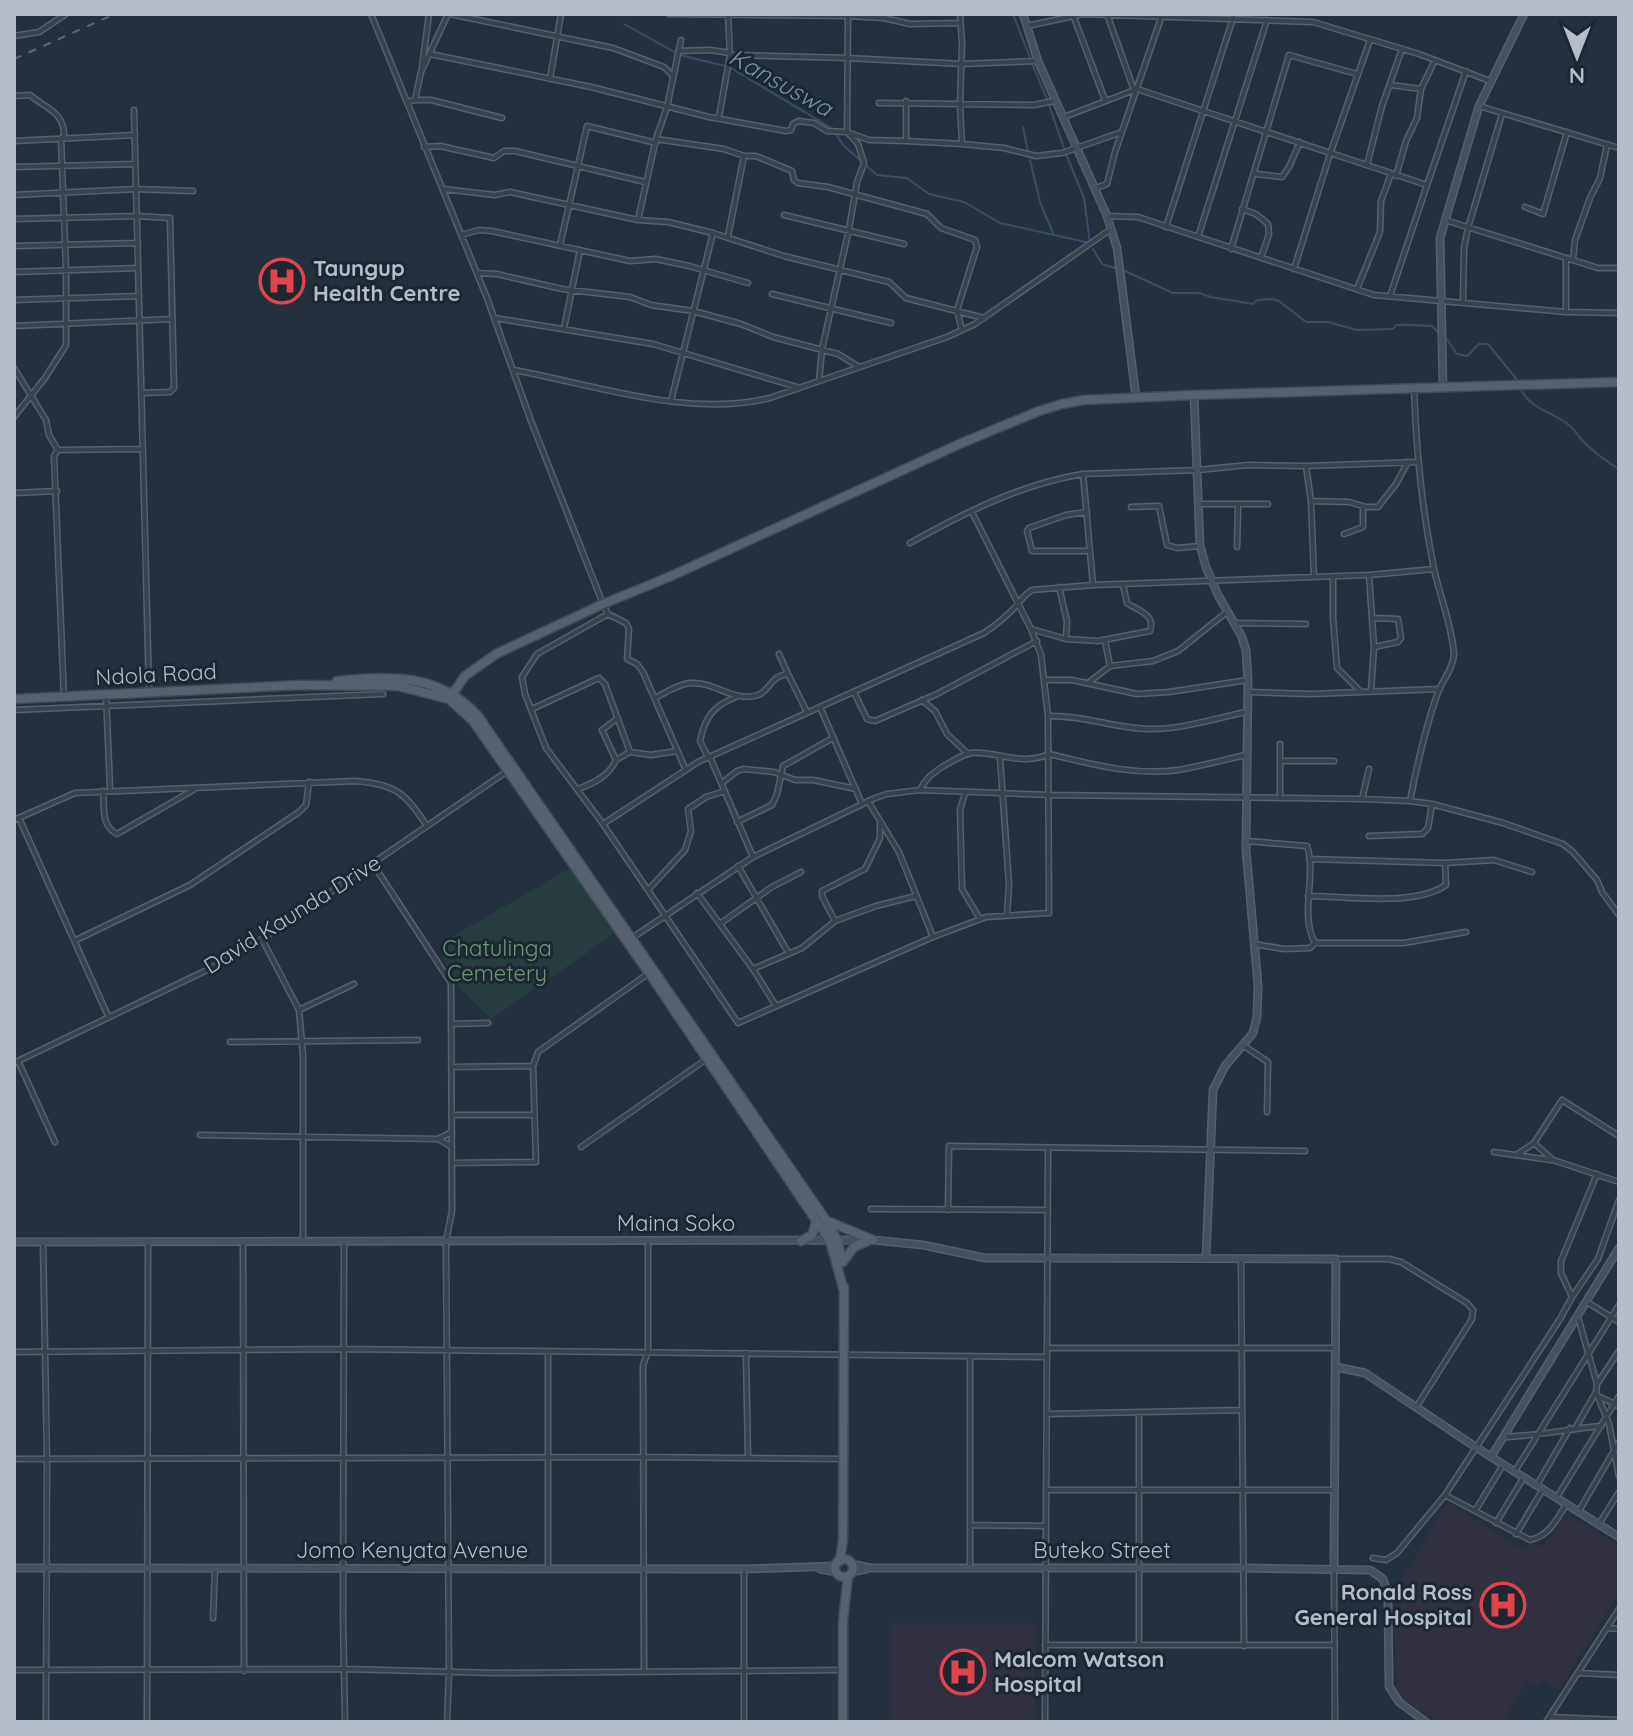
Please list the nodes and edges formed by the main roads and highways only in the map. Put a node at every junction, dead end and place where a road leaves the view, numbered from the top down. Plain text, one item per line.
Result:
1 (1619, 382) edge
2 (451, 696) junction
3 (14, 699) edge
4 (710, 1057) junction
5 (815, 1220) junction
6 (826, 1220) junction
7 (801, 1241) road end
8 (834, 1241) junction
9 (843, 1264) junction
10 (844, 1291) junction
11 (843, 1722) edge

1 - 2 main road
2 - 3 main road, Ndola Road
2 - 4 main road
4 - 5 main road
4 - 6 main road
5 - 7 main road
5 - 8 main road
6 - 8 main road
6 - 9 main road
8 - 9 main road
8 - 10 main road
9 - 10 main road
10 - 11 main road

